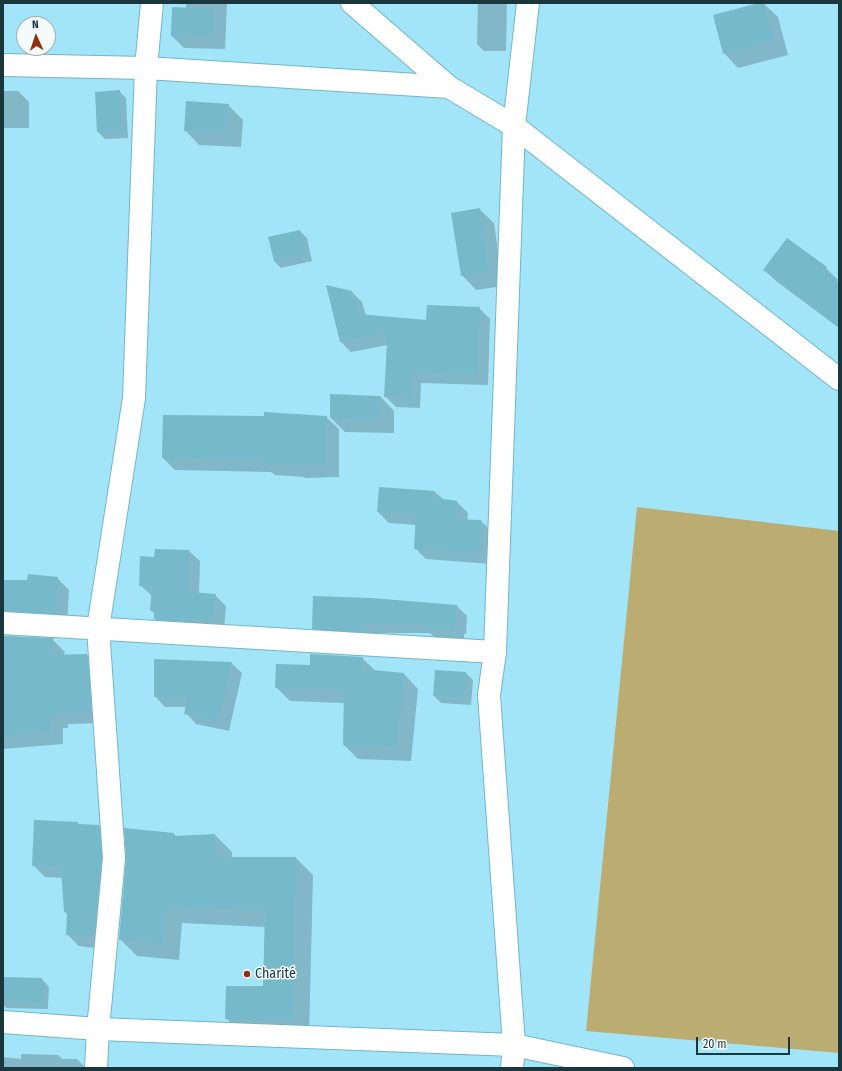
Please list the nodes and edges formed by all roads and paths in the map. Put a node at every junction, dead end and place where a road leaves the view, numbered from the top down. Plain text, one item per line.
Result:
1 (152, 3) edge
2 (352, 3) edge
3 (528, 3) edge
4 (3, 65) edge
5 (146, 68) junction
6 (449, 86) junction
7 (514, 126) junction
8 (839, 380) edge
9 (3, 623) edge
10 (98, 628) junction
11 (495, 652) junction
12 (3, 1022) edge
13 (98, 1029) junction
14 (514, 1045) junction
15 (96, 1068) edge
16 (512, 1068) edge
17 (623, 1068) edge

1 - 5 street
2 - 6 street
3 - 7 street
4 - 5 street
5 - 6 street
5 - 10 street
6 - 7 street
7 - 8 street
7 - 11 street
9 - 10 street
10 - 11 street
10 - 13 street
11 - 14 street
12 - 13 street
13 - 14 street
13 - 15 street
14 - 16 street
14 - 17 street

